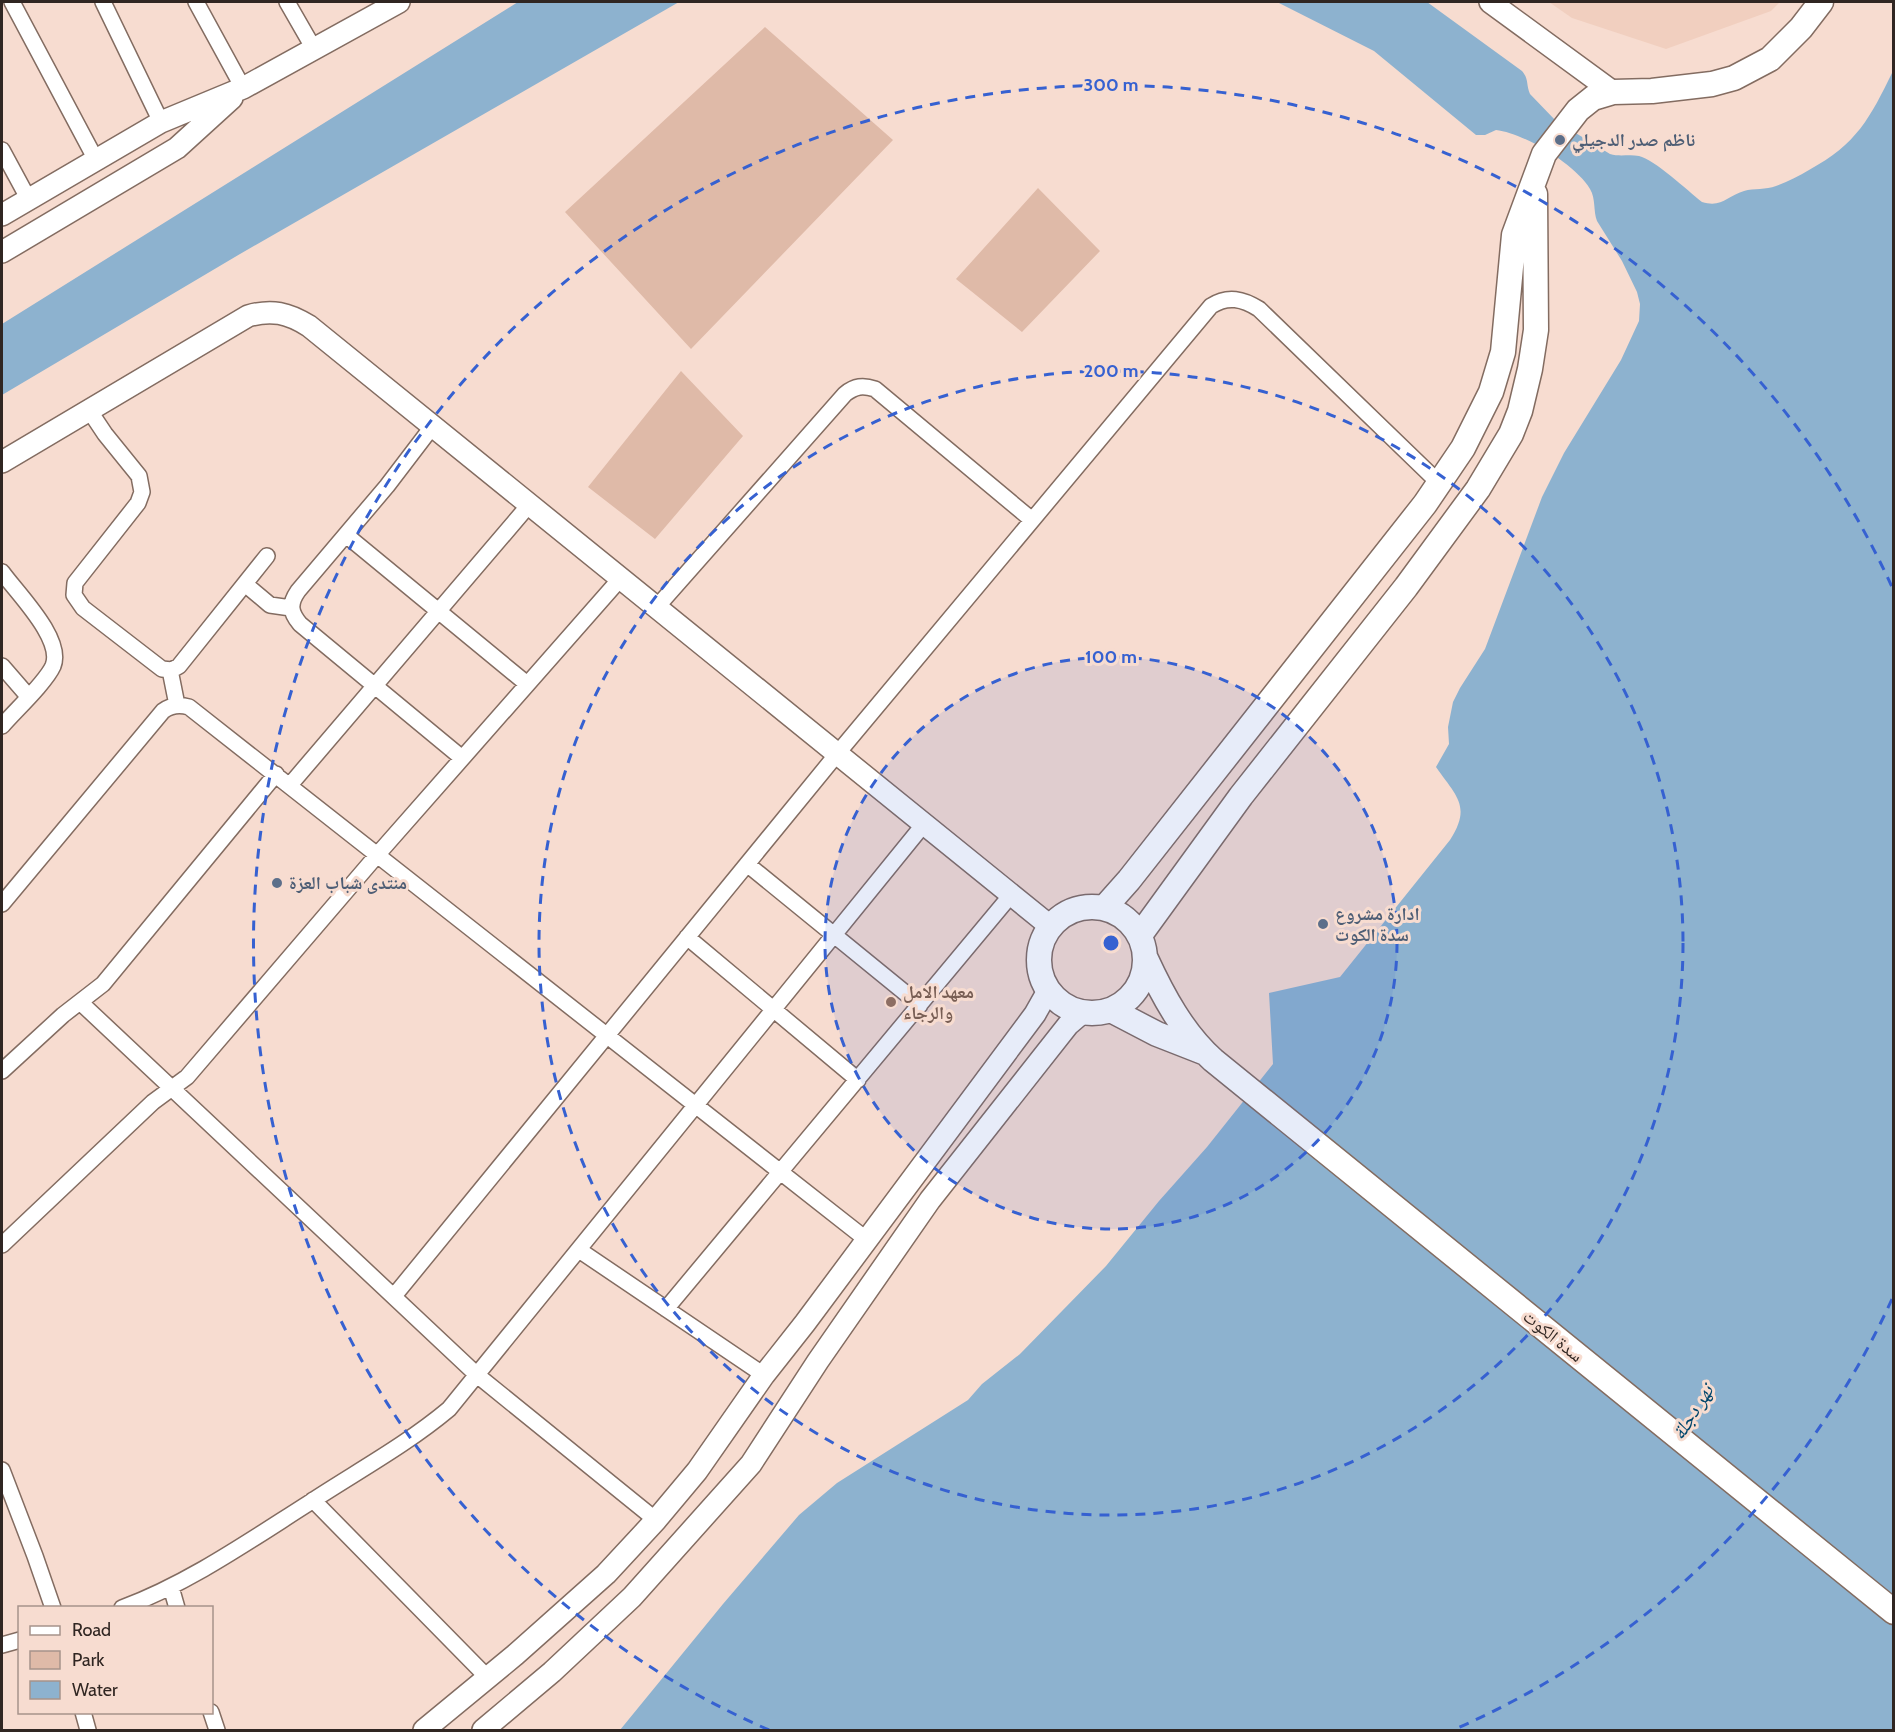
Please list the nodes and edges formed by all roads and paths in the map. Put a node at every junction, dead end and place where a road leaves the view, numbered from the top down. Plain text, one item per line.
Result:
1 (12, 2) edge
2 (103, 2) edge
3 (196, 2) edge
4 (287, 2) edge
5 (399, 2) edge
6 (1490, 2) edge
7 (1821, 2) edge
8 (377, 7) edge
9 (314, 49) junction
10 (243, 88) junction
11 (1613, 92) junction
12 (161, 122) junction
13 (2, 150) edge
14 (96, 160) junction
15 (1535, 179) junction
16 (29, 200) junction
17 (2, 215) edge
18 (2, 252) edge
19 (89, 410) junction
20 (432, 427) junction
21 (2, 462) edge
22 (1439, 483) junction
23 (530, 505) junction
24 (1032, 520) junction
25 (346, 536) junction
26 (267, 556) dead end
27 (2, 572) edge
28 (620, 579) junction
29 (245, 584) junction
30 (291, 608) junction
31 (656, 608) junction
32 (438, 612) junction
33 (2, 666) edge
34 (170, 670) junction
35 (527, 684) junction
36 (375, 686) junction
37 (28, 696) junction
38 (177, 705) junction
39 (2, 726) edge
40 (837, 754) junction
41 (462, 758) junction
42 (276, 774) junction
43 (290, 785) junction
44 (924, 824) junction
45 (378, 854) junction
46 (747, 864) junction
47 (1011, 895) junction
48 (2, 904) edge
49 (1105, 907) junction
50 (1050, 926) junction
51 (835, 934) junction
52 (1140, 935) junction
53 (687, 938) junction
54 (1146, 959) junction
55 (1048, 991) junction
56 (80, 1002) junction
57 (920, 1005) junction
58 (774, 1010) junction
59 (1111, 1010) junction
60 (1082, 1013) junction
61 (607, 1035) junction
62 (1210, 1056) junction
63 (2, 1071) edge
64 (858, 1080) junction
65 (172, 1088) junction
66 (697, 1106) junction
67 (781, 1172) junction
68 (867, 1240) junction
69 (2, 1245) edge
70 (579, 1250) junction
71 (394, 1296) junction
72 (666, 1309) junction
73 (805, 1323) junction
74 (832, 1341) junction
75 (477, 1375) junction
76 (764, 1375) junction
77 (2, 1470) edge
78 (313, 1500) junction
79 (656, 1520) junction
80 (171, 1587) junction
81 (52, 1606) edge
82 (127, 1606) edge
83 (176, 1606) edge
84 (1893, 1612) edge
85 (18, 1641) edge
86 (2, 1645) edge
87 (488, 1678) junction
88 (83, 1714) edge
89 (211, 1714) edge
90 (88, 1731) edge
91 (217, 1731) edge
92 (424, 1731) edge
93 (483, 1731) edge

1 - 14 street
2 - 12 street
3 - 10 street
4 - 9 street
5 - 8 street
6 - 11 street
7 - 11 main road
8 - 9 street
9 - 10 street
10 - 12 street
10 - 18 street
11 - 15 main road
12 - 14 street
13 - 16 street
14 - 16 street
15 - 22 main road
15 - 52 main road
16 - 17 street
19 - 20 street
19 - 21 street
19 - 34 street
20 - 23 street
20 - 25 street
22 - 24 street
22 - 49 main road
23 - 28 street
23 - 32 street
24 - 31 street
24 - 40 street
25 - 30 street
25 - 32 street
26 - 29 street
27 - 37 street
28 - 31 street
28 - 35 street
29 - 30 street
29 - 34 street
30 - 36 street
31 - 40 street
32 - 35 street
32 - 36 street
33 - 37 street
34 - 38 street
35 - 41 street
36 - 41 street
36 - 43 street
37 - 39 street
38 - 42 street
38 - 48 street
40 - 44 street
40 - 46 street
41 - 45 street
42 - 43 street
42 - 56 street
43 - 45 street
44 - 47 street
44 - 51 street
45 - 61 street
45 - 65 street
46 - 51 street
46 - 53 street
47 - 50 street
47 - 57 street
49 - 50 main road
49 - 52 main road
50 - 55 main road
51 - 57 street
51 - 58 street
52 - 54 main road
53 - 58 street
53 - 61 street
54 - 59 main road
54 - 62 main road
55 - 60 main road
55 - 68 street
56 - 63 street
56 - 65 street
57 - 64 street
58 - 64 street
58 - 66 street
59 - 60 main road
59 - 62 main road
60 - 74 street
61 - 66 street
61 - 71 street
62 - 84 main road, سدة الكوت
64 - 67 street
65 - 69 street
65 - 71 street
66 - 67 street
66 - 70 street
67 - 68 street
67 - 72 street
68 - 73 street
70 - 72 street
70 - 75 street
71 - 75 street
72 - 76 street
73 - 74 street
73 - 76 street
74 - 93 street
75 - 78 street
75 - 79 street
76 - 79 street
77 - 81 street
78 - 80 street
78 - 87 street
79 - 87 street
80 - 82 street
80 - 83 street
85 - 86 street
87 - 92 street
88 - 90 street
89 - 91 street

